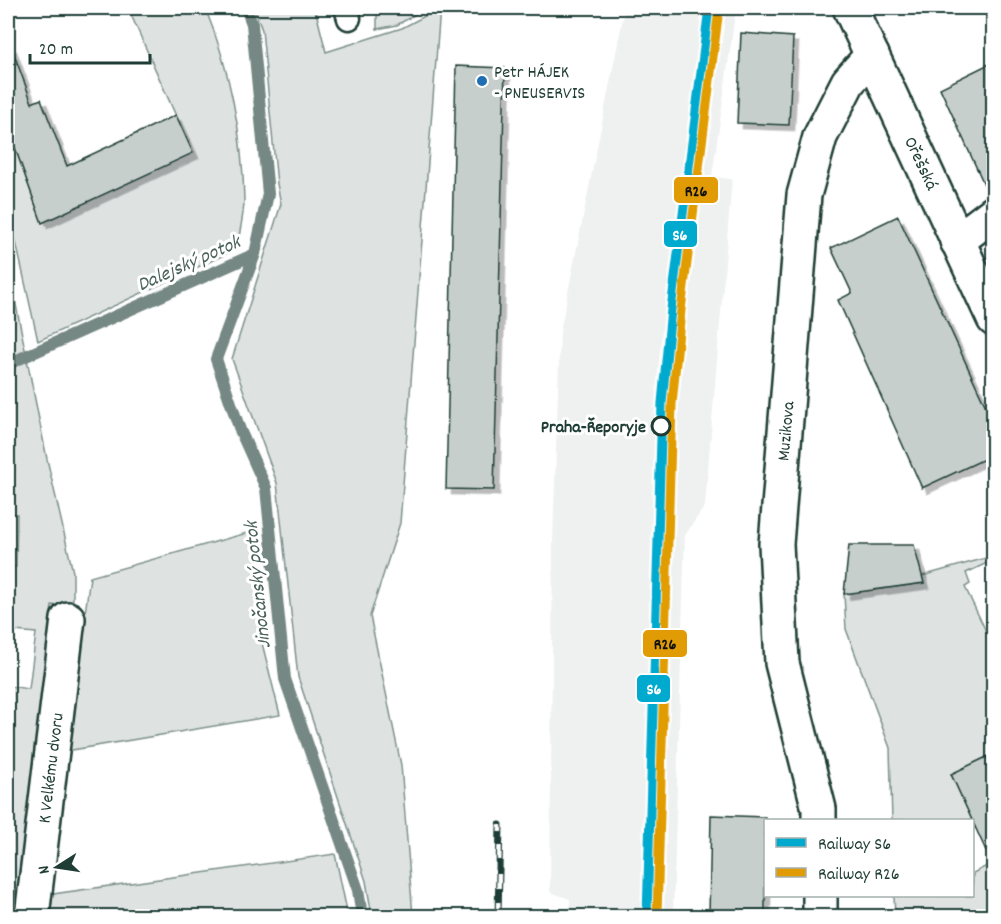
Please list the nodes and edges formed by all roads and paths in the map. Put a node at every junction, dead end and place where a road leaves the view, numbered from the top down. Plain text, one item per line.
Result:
1 (850, 8) edge
2 (872, 55) junction
3 (993, 213) edge
4 (957, 241) junction
5 (993, 319) edge
6 (68, 619) dead end
7 (819, 819) edge
8 (820, 897) edge
9 (32, 916) edge
10 (820, 916) edge

1 - 2 street, Ořešská
2 - 4 street, Ořešská
2 - 7 street, Muzikova
3 - 4 street
4 - 5 street, Ořešská
6 - 9 street, K Velkému dvoru
8 - 10 street

